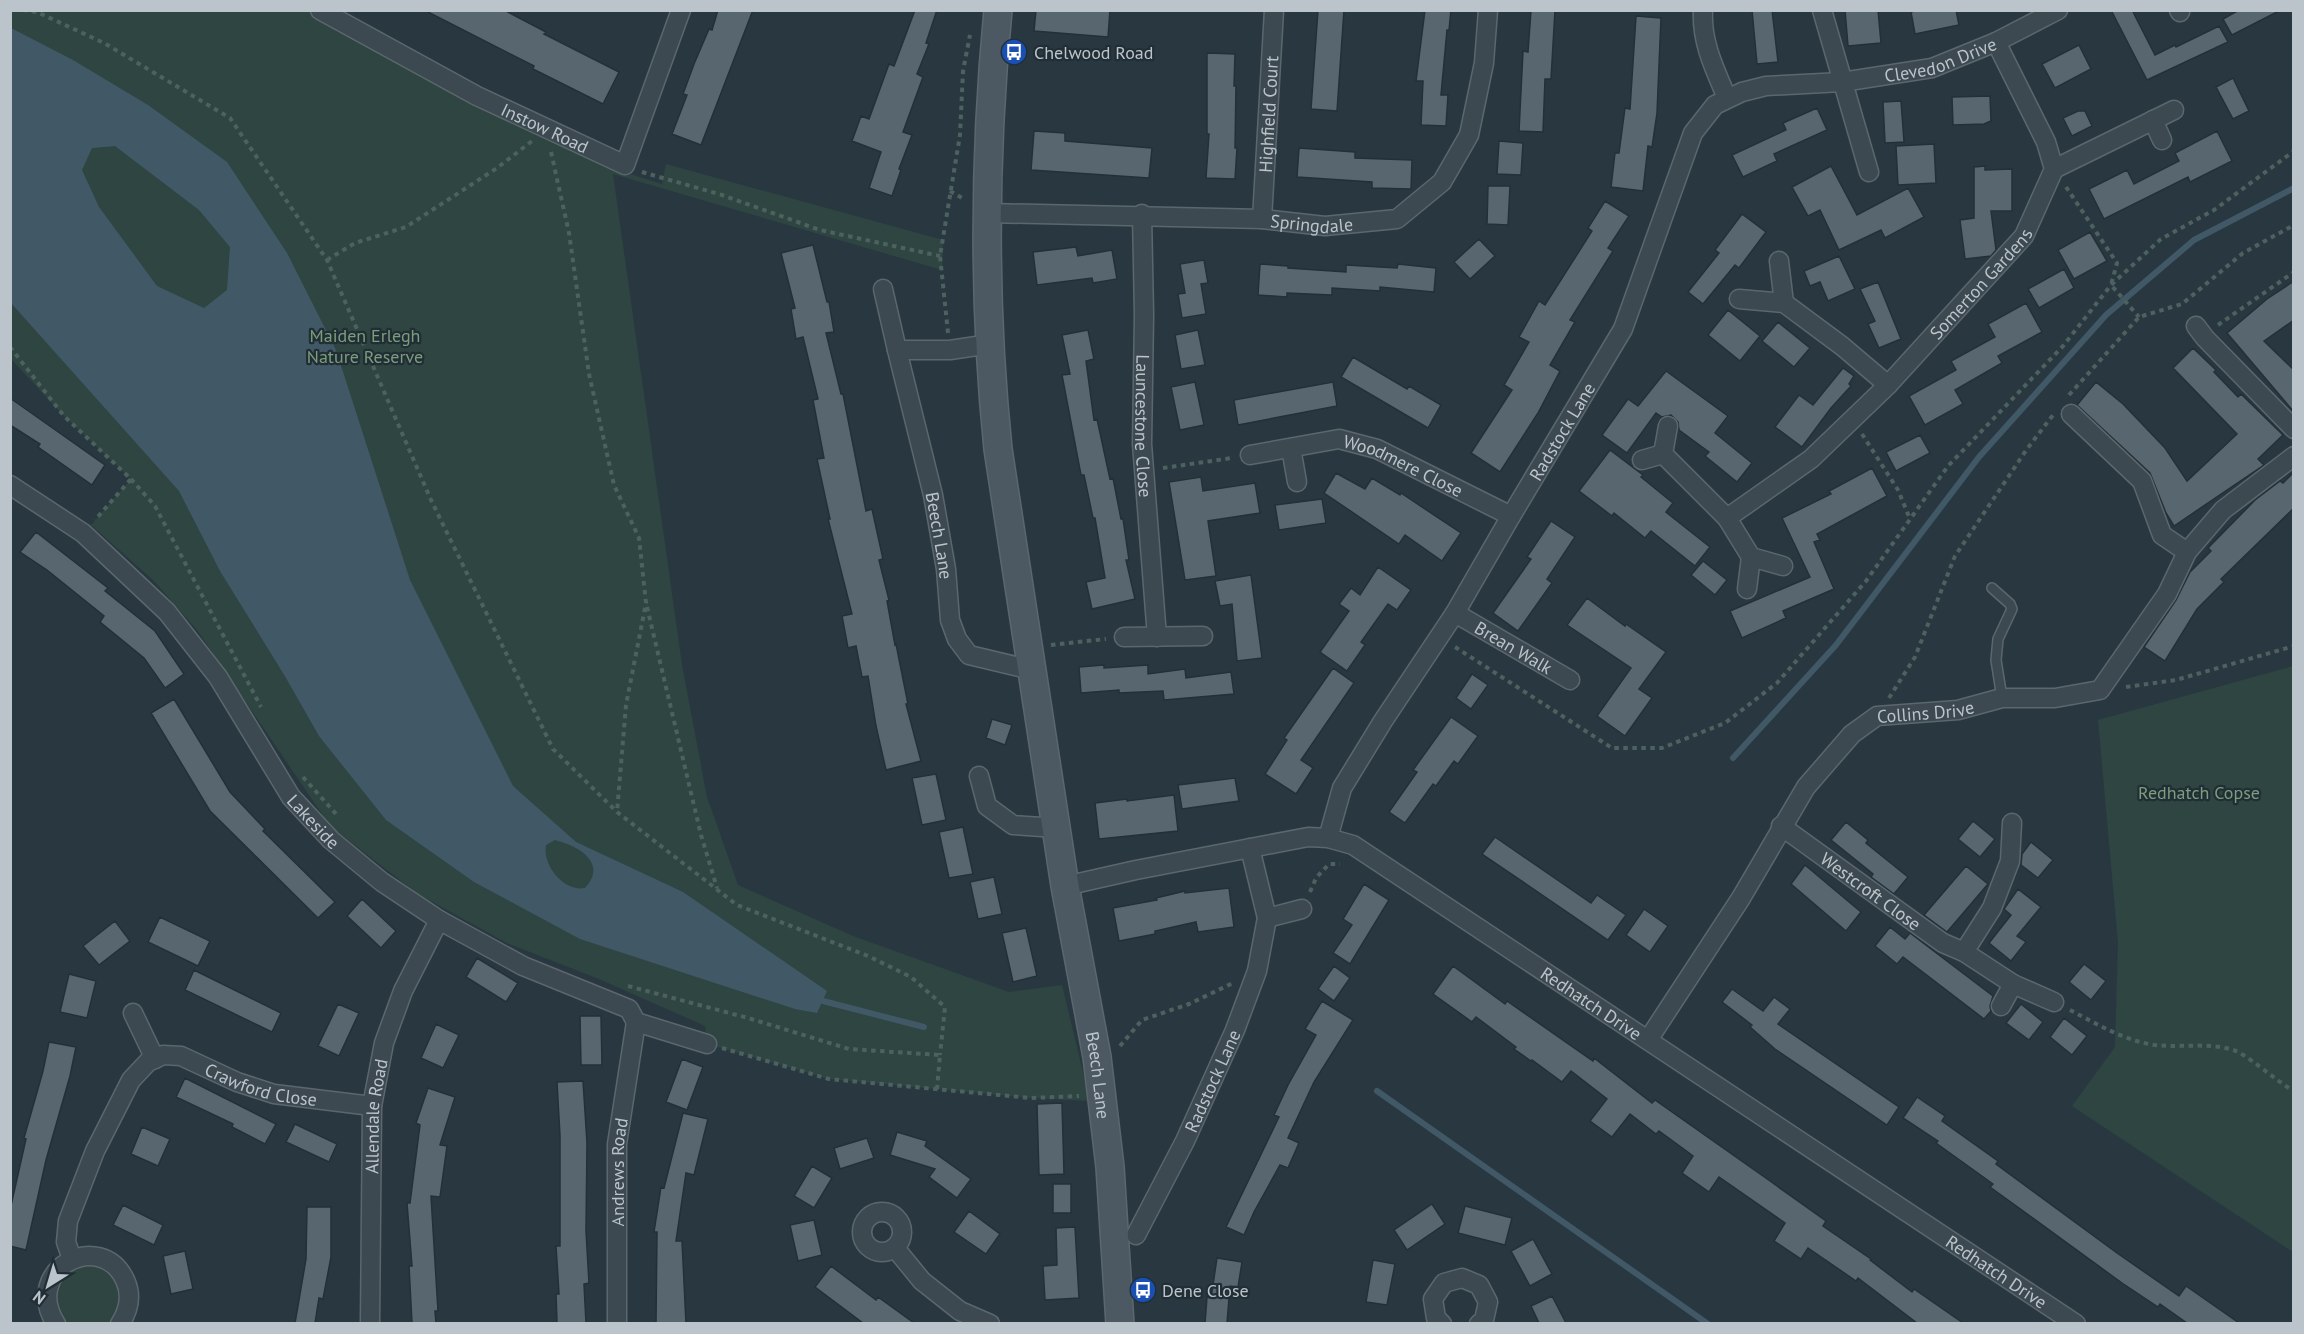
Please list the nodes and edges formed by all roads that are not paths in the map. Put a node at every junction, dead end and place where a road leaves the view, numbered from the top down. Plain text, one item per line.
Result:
1 (320, 10) edge
2 (681, 10) edge
3 (998, 10) edge
4 (1274, 10) edge
5 (1488, 10) edge
6 (1703, 10) edge
7 (1822, 10) edge
8 (2058, 10) edge
9 (2033, 17) edge
10 (1996, 42) junction
11 (1842, 82) junction
12 (1727, 98) junction
13 (2174, 110) dead end
14 (2153, 120) junction
15 (2162, 141) dead end
16 (2054, 169) junction
17 (1869, 172) dead end
18 (988, 213) junction
19 (1142, 214) junction
20 (1262, 219) junction
21 (1779, 261) dead end
22 (883, 289) dead end
23 (1739, 299) dead end
24 (1784, 303) junction
25 (2205, 330) road end
26 (990, 344) junction
27 (897, 350) junction
28 (1888, 385) junction
29 (2062, 414) road end
30 (1668, 426) dead end
31 (2294, 429) edge
32 (1291, 448) junction
33 (1663, 454) junction
34 (1250, 455) road end
35 (2294, 456) edge
36 (1642, 460) dead end
37 (1297, 482) dead end
38 (10, 485) edge
39 (1511, 516) junction
40 (1727, 518) junction
41 (2187, 552) junction
42 (1751, 557) junction
43 (1783, 566) dead end
44 (1992, 588) dead end
45 (1746, 589) dead end
46 (1455, 613) junction
47 (1203, 636) dead end
48 (1157, 637) junction
49 (1124, 638) road end
50 (1030, 659) junction
51 (1570, 680) dead end
52 (2002, 698) junction
53 (979, 776) dead end
54 (2012, 823) dead end
55 (1781, 826) junction
56 (1057, 828) junction
57 (1328, 838) junction
58 (1250, 848) junction
59 (1065, 886) junction
60 (1302, 909) road end
61 (1267, 918) junction
62 (439, 920) junction
63 (1964, 952) junction
64 (2013, 984) junction
65 (2054, 1002) road end
66 (2001, 1006) dead end
67 (133, 1013) dead end
68 (636, 1022) junction
69 (1648, 1040) junction
70 (707, 1044) road end
71 (154, 1059) junction
72 (372, 1106) junction
73 (1136, 1235) dead end
74 (895, 1248) dead end
75 (72, 1259) junction
76 (56, 1323) edge
77 (120, 1323) edge
78 (370, 1323) edge
79 (617, 1323) edge
80 (990, 1323) edge
81 (1120, 1323) edge
82 (1442, 1323) edge
83 (1479, 1323) edge
84 (2076, 1323) edge

1 - 2 street, Instow Road
3 - 18 street, Beech Lane
4 - 20 street, Highfield Court
5 - 20 street, Springdale
6 - 12 street
7 - 11 street
8 - 9 street, Clevedon Drive
9 - 10 street, Clevedon Drive
10 - 11 street, Clevedon Drive
10 - 16 street
11 - 12 street, Clevedon Drive
11 - 17 street
12 - 39 street, Radstock Lane
13 - 14 street
14 - 15 street
14 - 16 street
16 - 28 street, Somerton Gardens
18 - 19 street, Springdale
18 - 26 street, Beech Lane
19 - 20 street, Springdale
19 - 48 street, Launcestone Close
21 - 24 street
22 - 27 street, Beech Lane
23 - 24 street
24 - 28 street
25 - 31 street
26 - 27 street
26 - 50 street, Beech Lane
27 - 50 street, Beech Lane
28 - 40 street, Somerton Gardens
29 - 41 street
30 - 33 street
32 - 34 street, Woodmere Close
32 - 37 street
32 - 39 street, Woodmere Close
33 - 36 street
33 - 40 street
35 - 41 street
38 - 62 street, Lakeside
39 - 46 street, Radstock Lane
40 - 42 street
41 - 52 street, Collins Drive
42 - 43 street
42 - 45 street
44 - 52 lane
46 - 51 street, Brean Walk
46 - 57 street, Radstock Lane
47 - 48 street
48 - 49 street
50 - 56 street, Beech Lane
52 - 55 street, Collins Drive
53 - 56 street
54 - 63 street
55 - 63 street, Westcroft Close
55 - 69 street, Collins Drive
56 - 59 street, Beech Lane
57 - 58 street, Redhatch Drive
57 - 69 street, Redhatch Drive
58 - 59 street, Redhatch Drive
58 - 61 street, Radstock Lane
59 - 81 street, Beech Lane
60 - 61 street
61 - 73 street, Radstock Lane
62 - 68 street, Lakeside
62 - 72 street, Allendale Road
63 - 64 street, Westcroft Close
64 - 65 street, Westcroft Close
64 - 66 street
67 - 71 street
68 - 70 street, Lakeside
68 - 79 street, Andrews Road
69 - 84 street, Redhatch Drive
71 - 72 street, Crawford Close
71 - 75 street
72 - 78 street, Allendale Road
74 - 80 street
75 - 76 street
75 - 77 street
82 - 83 street

